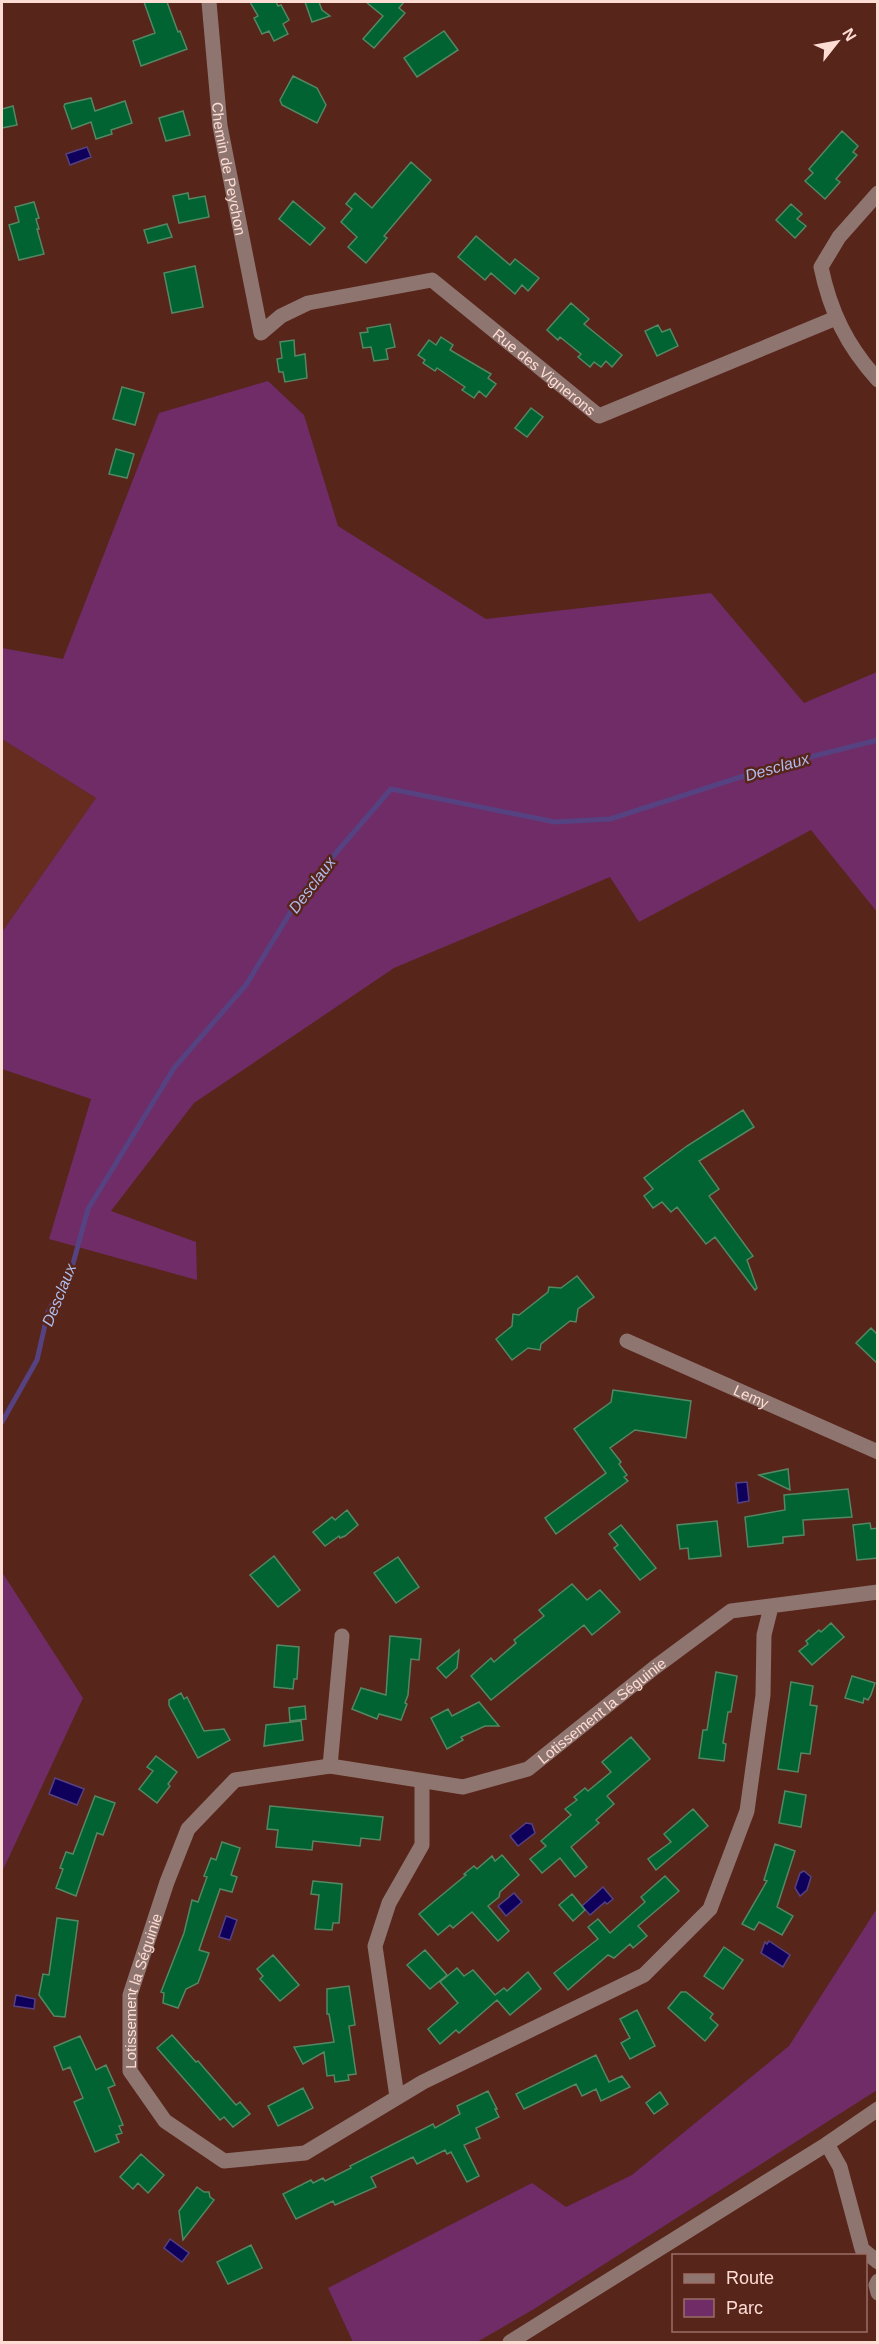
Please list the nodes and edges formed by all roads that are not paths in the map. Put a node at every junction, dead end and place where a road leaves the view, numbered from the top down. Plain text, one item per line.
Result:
1 (209, 2) edge
2 (878, 193) edge
3 (836, 318) junction
4 (261, 333) joint
5 (878, 380) edge
6 (627, 1341) dead end
7 (878, 1452) edge
8 (878, 1592) edge
9 (771, 1607) junction
10 (342, 1636) dead end
11 (330, 1766) junction
12 (422, 1781) junction
13 (398, 2097) junction
14 (878, 2109) edge
15 (827, 2144) junction
16 (878, 2262) edge
17 (878, 2281) edge
18 (878, 2293) edge
19 (510, 2343) edge

1 - 4 street, Chemin de Peychon
2 - 3 street
3 - 4 street, Rue des Vignerons
3 - 5 street
6 - 7 street, Lemy
8 - 9 street, Lotissement la Séguinie
9 - 12 street, Lotissement la Séguinie
9 - 13 street, Lotissement la Séguinie
10 - 11 street
11 - 12 street, Lotissement la Séguinie
11 - 13 street, Lotissement la Séguinie
12 - 13 street
14 - 15 street
15 - 16 street
15 - 19 street
17 - 18 street

